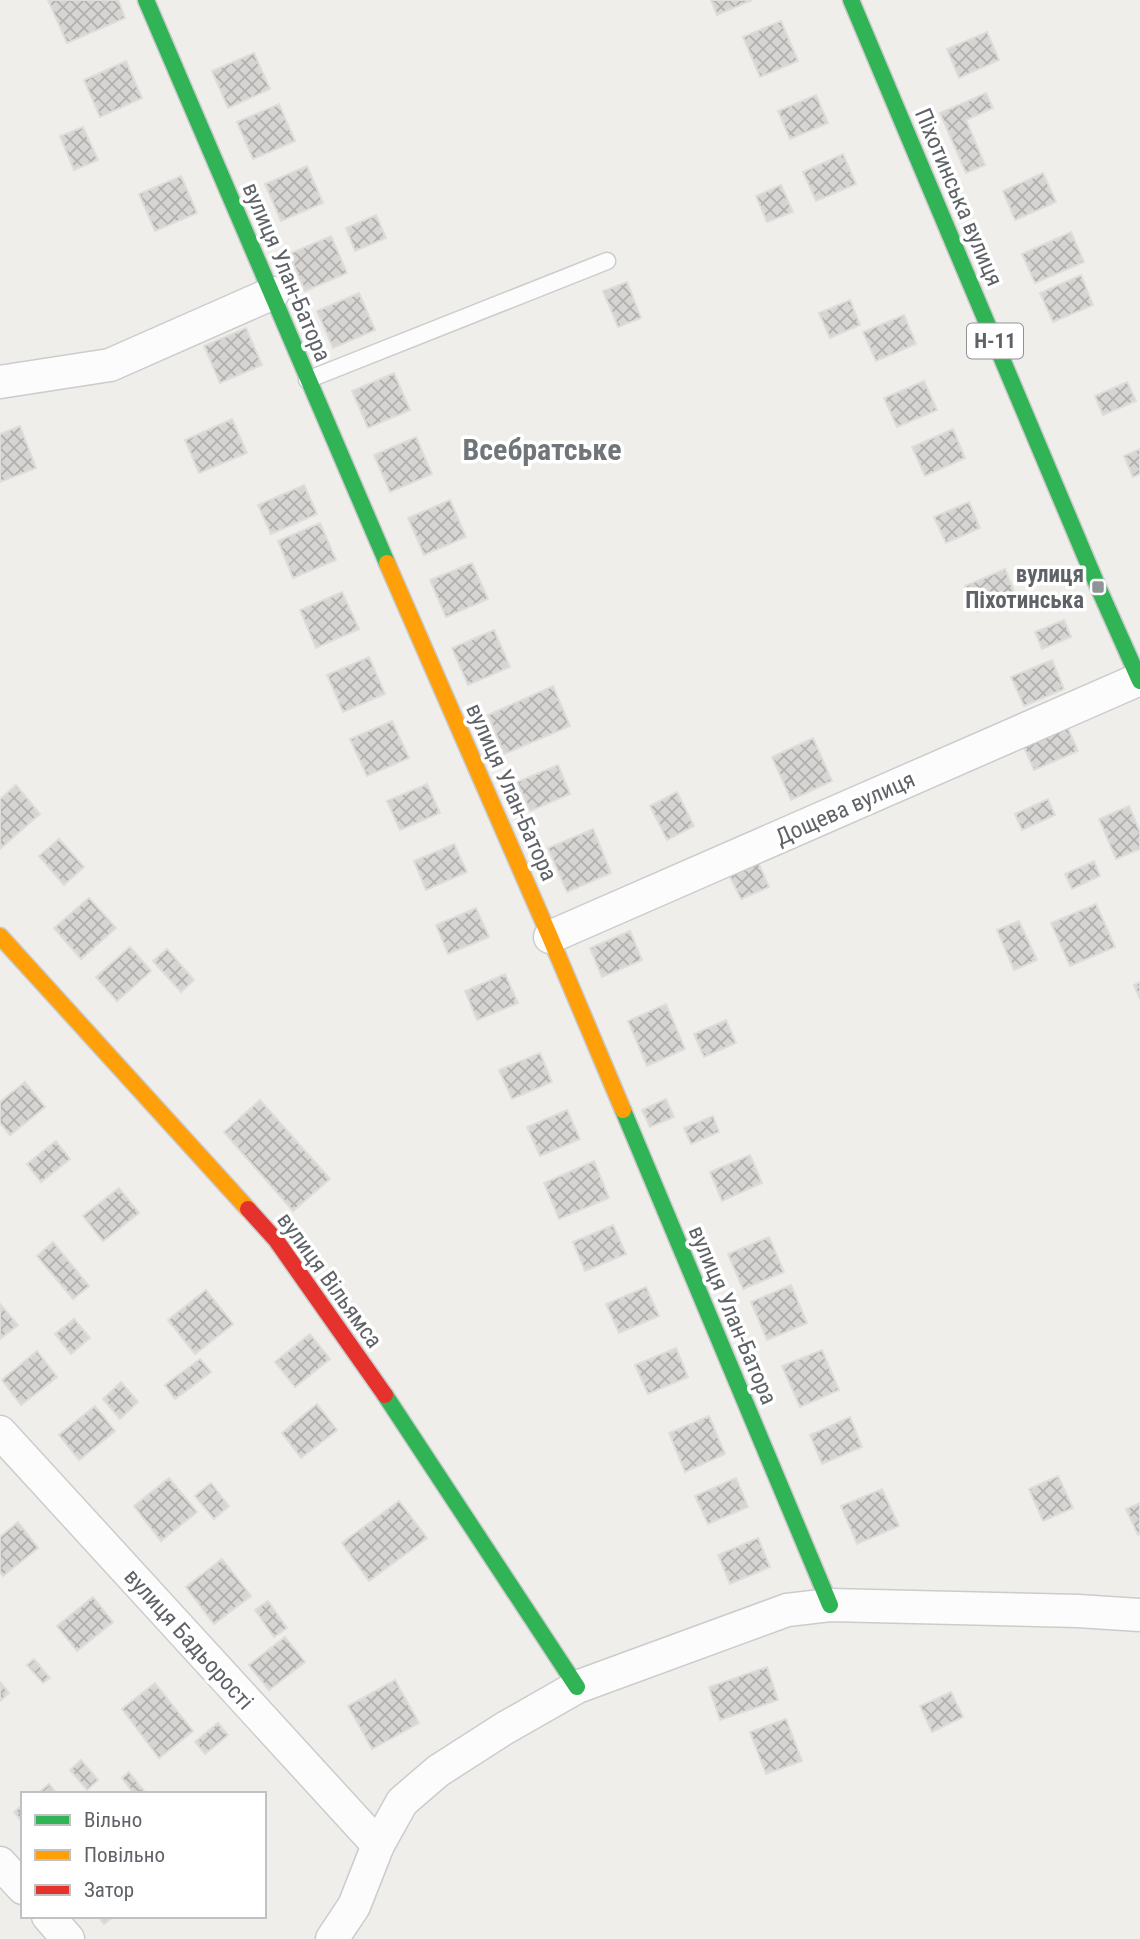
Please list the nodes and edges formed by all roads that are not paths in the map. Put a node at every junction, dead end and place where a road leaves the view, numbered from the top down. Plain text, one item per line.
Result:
1 (146, 0) edge
2 (851, 0) edge
3 (607, 261) dead end
4 (272, 293) junction
5 (307, 380) junction
6 (0, 382) edge
7 (1140, 680) edge
8 (0, 936) edge
9 (550, 937) junction
10 (0, 1432) edge
11 (830, 1605) junction
12 (1140, 1615) edge
13 (577, 1687) junction
14 (378, 1845) junction
15 (0, 1863) edge
16 (21, 1886) edge
17 (50, 1918) edge
18 (68, 1939) edge
19 (332, 1939) edge

1 - 4 street, вулиця Улан-Батора
2 - 7 street, Піхотинська вулиця / Н-11
3 - 5 lane
4 - 5 street, вулиця Улан-Батора
4 - 6 street
5 - 9 street, вулиця Улан-Батора
7 - 9 street, Дощева вулиця
8 - 13 street, вулиця Вільямса
9 - 11 street, вулиця Улан-Батора
10 - 14 street, вулиця Бадьорості
11 - 12 street
11 - 13 street
13 - 14 street
14 - 19 street
15 - 16 street
17 - 18 street

